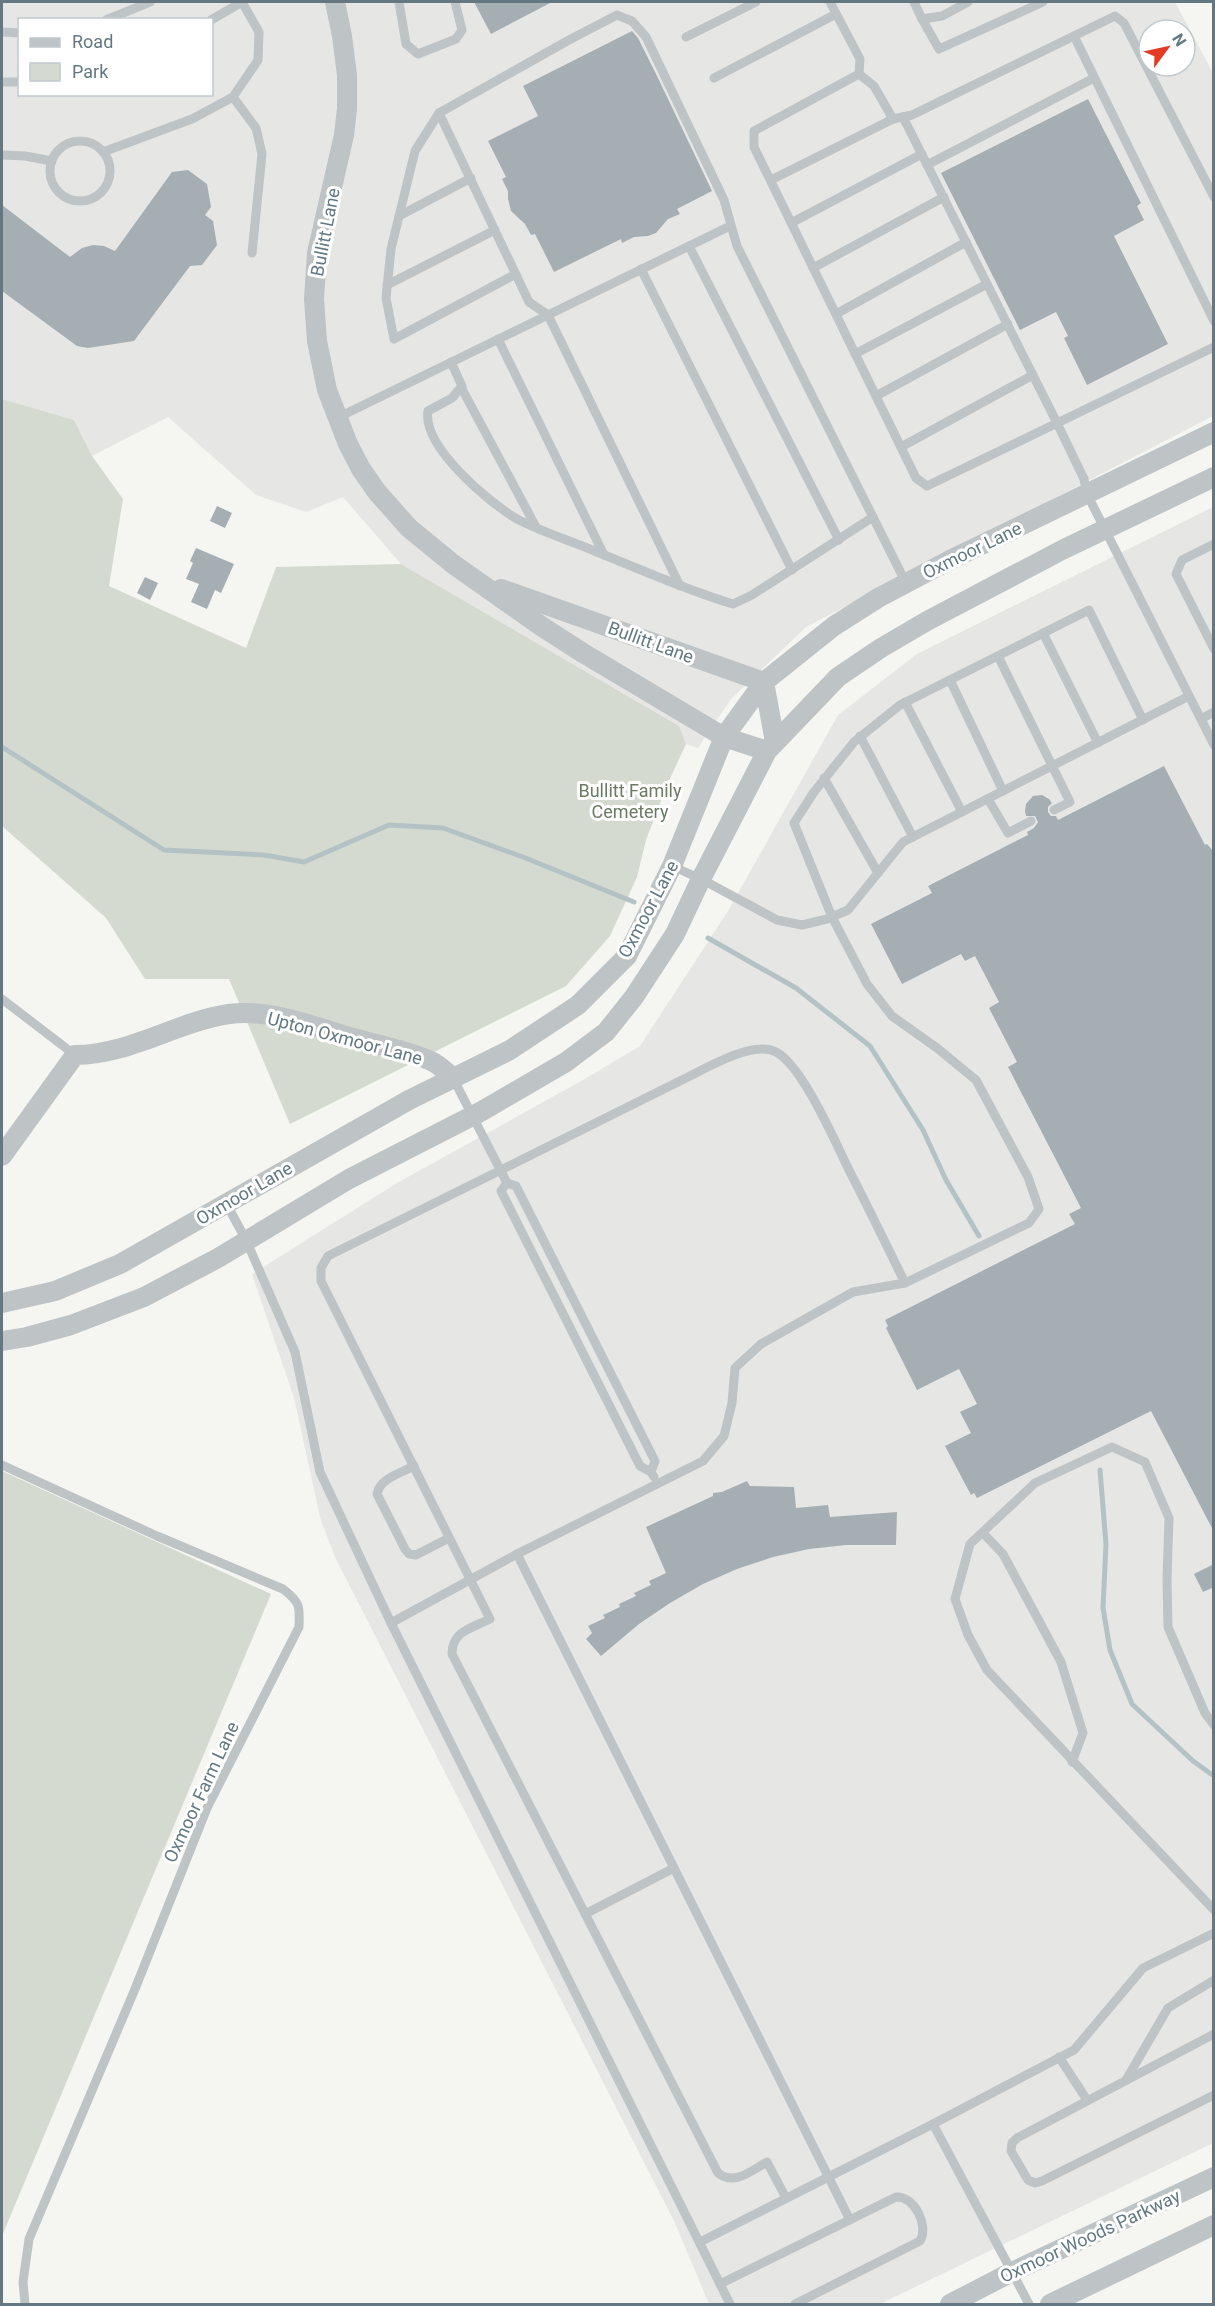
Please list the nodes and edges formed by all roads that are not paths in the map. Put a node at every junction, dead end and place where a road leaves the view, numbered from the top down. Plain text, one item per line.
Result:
1 (150, 2) edge
2 (242, 2) edge
3 (335, 2) edge
4 (399, 2) edge
5 (454, 2) edge
6 (756, 2) edge
7 (830, 2) edge
8 (914, 2) edge
9 (968, 2) edge
10 (1043, 2) edge
11 (836, 14) junction
12 (111, 18) edge
13 (922, 18) junction
14 (213, 19) edge
15 (2, 32) edge
16 (18, 33) edge
17 (1074, 36) junction
18 (686, 37) dead end
19 (859, 74) junction
20 (714, 78) dead end
21 (1094, 78) junction
22 (2, 82) edge
23 (18, 82) edge
24 (233, 97) junction
25 (439, 113) junction
26 (898, 118) junction
27 (103, 152) junction
28 (922, 154) junction
29 (2, 155) edge
30 (52, 161) junction
31 (927, 165) junction
32 (471, 178) junction
33 (771, 180) junction
34 (944, 197) junction
35 (1214, 197) edge
36 (399, 216) junction
37 (791, 223) junction
38 (730, 226) junction
39 (495, 230) junction
40 (966, 242) junction
41 (689, 246) junction
42 (252, 254) dead end
43 (813, 268) junction
44 (641, 269) junction
45 (516, 273) junction
46 (987, 284) junction
47 (387, 285) junction
48 (836, 314) junction
49 (548, 315) junction
50 (1214, 321) edge
51 (1008, 324) junction
52 (498, 339) junction
53 (1214, 347) edge
54 (855, 354) junction
55 (451, 362) junction
56 (1033, 375) junction
57 (461, 387) junction
58 (876, 396) junction
59 (337, 418) junction
60 (1057, 423) junction
61 (1214, 432) edge
62 (901, 447) junction
63 (1214, 477) edge
64 (1087, 494) junction
65 (873, 517) junction
66 (536, 527) junction
67 (1105, 530) junction
68 (838, 540) junction
69 (1214, 544) edge
70 (604, 555) junction
71 (792, 570) junction
72 (481, 582) junction
73 (906, 583) junction
74 (680, 586) junction
75 (1043, 633) junction
76 (1214, 649) edge
77 (998, 656) junction
78 (950, 680) junction
79 (764, 682) junction
80 (1189, 696) junction
81 (905, 702) junction
82 (1214, 712) edge
83 (1201, 719) junction
84 (1143, 720) junction
85 (860, 736) junction
86 (724, 737) junction
87 (1098, 743) junction
88 (1214, 746) edge
89 (771, 747) junction
90 (1052, 766) junction
91 (824, 778) junction
92 (1003, 791) junction
93 (988, 799) junction
94 (1054, 810) dead end
95 (962, 812) junction
96 (1031, 821) dead end
97 (914, 837) junction
98 (672, 866) junction
99 (878, 873) junction
100 (701, 879) junction
101 (832, 917) junction
102 (2, 999) edge
103 (75, 1055) junction
104 (453, 1078) junction
105 (472, 1116) junction
106 (2, 1156) edge
107 (501, 1172) junction
108 (507, 1183) junction
109 (226, 1203) junction
110 (246, 1240) junction
111 (905, 1283) junction
112 (2, 1303) edge
113 (2, 1341) edge
114 (2, 1465) edge
115 (414, 1466) junction
116 (651, 1472) junction
117 (658, 1484) junction
118 (983, 1533) junction
119 (449, 1538) junction
120 (517, 1554) junction
121 (470, 1579) junction
122 (391, 1623) junction
123 (1214, 1725) edge
124 (1072, 1761) junction
125 (674, 1868) junction
126 (1214, 1910) edge
127 (585, 1914) junction
128 (1214, 1933) edge
129 (1214, 1980) edge
130 (1214, 2034) edge
131 (1059, 2057) junction
132 (1125, 2080) junction
133 (1214, 2095) edge
134 (1087, 2100) junction
135 (933, 2124) junction
136 (828, 2177) junction
137 (1206, 2181) edge
138 (786, 2198) junction
139 (850, 2220) junction
140 (1214, 2225) edge
141 (700, 2242) junction
142 (1012, 2272) junction
143 (720, 2284) junction
144 (25, 2304) edge
145 (730, 2304) edge
146 (795, 2304) edge
147 (950, 2304) edge
148 (1029, 2304) edge
149 (1050, 2304) edge

1 - 12 lane
2 - 14 lane
2 - 24 lane
3 - 59 street, Bullitt Lane
4 - 5 lane
6 - 18 lane
7 - 11 lane
8 - 13 lane
9 - 13 lane
10 - 13 lane
11 - 19 lane
11 - 20 lane
15 - 16 lane
17 - 21 lane
17 - 26 lane
17 - 35 lane
19 - 26 lane
19 - 33 lane
21 - 31 lane
21 - 50 lane
22 - 23 lane
24 - 27 lane
24 - 42 lane
25 - 32 lane
25 - 36 lane
25 - 38 lane
26 - 28 lane
26 - 33 lane
27 - 30 lane
27 - 30 lane
28 - 31 lane
28 - 37 lane
29 - 30 lane
31 - 34 lane
32 - 36 lane
32 - 39 lane
33 - 37 lane
34 - 40 lane
34 - 43 lane
36 - 47 lane
37 - 43 lane
38 - 41 lane
38 - 65 lane
39 - 45 lane
39 - 47 lane
40 - 46 lane
40 - 48 lane
41 - 44 lane
41 - 68 lane
43 - 48 lane
44 - 49 lane
44 - 71 lane
45 - 47 lane
45 - 49 lane
46 - 51 lane
46 - 54 lane
48 - 54 lane
49 - 52 lane
49 - 74 lane
51 - 56 lane
51 - 58 lane
52 - 55 lane
52 - 70 lane
53 - 60 lane
54 - 58 lane
55 - 57 lane
55 - 59 lane
56 - 60 lane
56 - 62 lane
57 - 66 lane
57 - 66 lane
58 - 62 lane
59 - 72 street, Bullitt Lane
60 - 62 lane
60 - 64 lane
61 - 64 street, Oxmoor Lane
63 - 67 street, Oxmoor Lane
64 - 67 lane
64 - 73 street, Oxmoor Lane
65 - 68 lane
65 - 73 lane
66 - 70 lane
67 - 80 lane
67 - 89 street, Oxmoor Lane
68 - 71 lane
69 - 76 lane
70 - 74 lane
71 - 74 lane
72 - 79 street, Bullitt Lane
72 - 86 street, Bullitt Lane
73 - 79 street, Oxmoor Lane
75 - 77 lane
75 - 84 lane
75 - 87 lane
77 - 78 lane
77 - 90 lane
78 - 81 lane
78 - 92 lane
79 - 86 street, Oxmoor Lane
79 - 89 street
80 - 83 lane
80 - 84 lane
81 - 85 lane
81 - 95 lane
82 - 83 lane
83 - 88 lane
84 - 87 lane
85 - 91 lane
85 - 97 lane
86 - 89 street, Bullitt Lane
86 - 98 street, Oxmoor Lane
87 - 90 lane
89 - 100 street, Oxmoor Lane
90 - 92 lane
90 - 94 lane
91 - 99 lane
91 - 101 lane
92 - 93 lane
93 - 95 lane
93 - 96 lane
95 - 97 lane
97 - 99 lane
98 - 100 lane
98 - 104 street, Oxmoor Lane
99 - 101 lane
100 - 101 lane
100 - 105 street, Oxmoor Lane
101 - 111 lane
102 - 103 lane
103 - 104 street, Upton Oxmoor Lane
103 - 106 street
104 - 105 lane
104 - 109 street, Oxmoor Lane
105 - 107 lane
105 - 110 street, Oxmoor Lane
107 - 108 lane
107 - 111 lane
107 - 115 lane
108 - 116 lane
108 - 116 lane
109 - 110 lane
109 - 112 street, Oxmoor Lane
110 - 113 street, Oxmoor Lane
110 - 122 lane
111 - 117 lane
114 - 144 lane, Oxmoor Farm Lane
115 - 119 lane
115 - 119 lane
116 - 117 lane
117 - 120 lane
118 - 123 lane
118 - 124 lane
118 - 124 lane
119 - 121 lane
120 - 121 lane
120 - 125 lane
121 - 122 lane
121 - 127 lane
122 - 141 lane
124 - 126 lane
125 - 127 lane
125 - 136 lane
127 - 138 lane
128 - 131 lane
129 - 132 lane
130 - 132 lane
131 - 134 lane
131 - 135 lane
132 - 134 lane
133 - 134 lane
135 - 136 lane
135 - 142 lane
136 - 138 lane
136 - 139 lane
137 - 142 street, Oxmoor Woods Parkway
138 - 141 lane
139 - 143 lane
139 - 146 lane
140 - 149 street
141 - 143 lane
142 - 147 street, Oxmoor Woods Parkway
142 - 148 lane
143 - 145 lane

